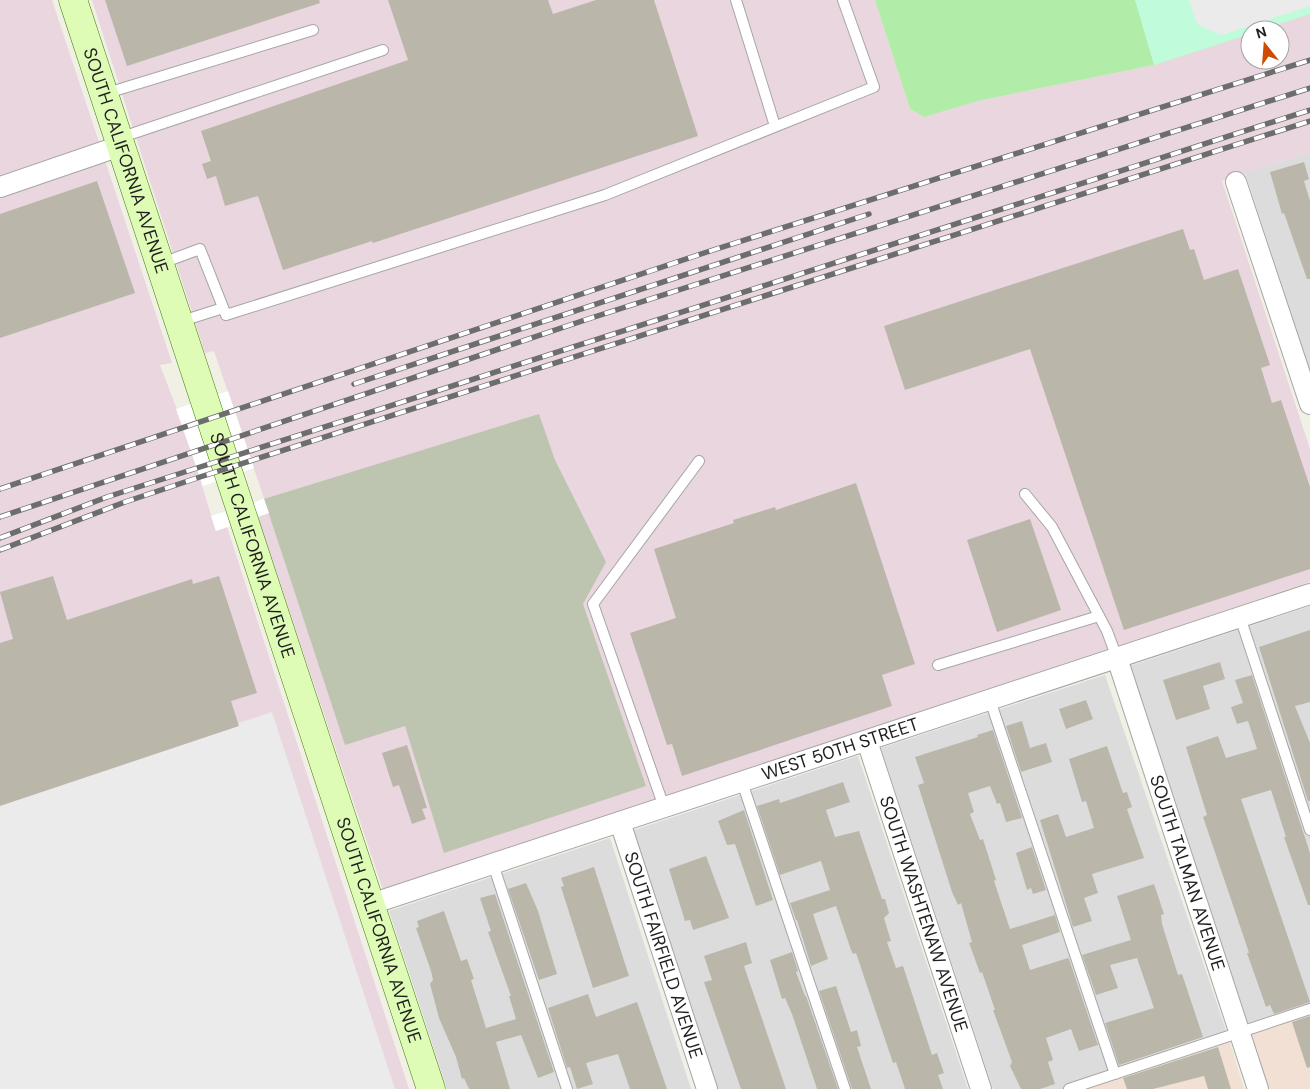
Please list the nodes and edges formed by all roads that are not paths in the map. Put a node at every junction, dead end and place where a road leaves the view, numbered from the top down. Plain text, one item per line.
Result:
1 (72, 0) edge
2 (736, 0) edge
3 (843, 0) edge
4 (313, 30) dead end
5 (383, 50) dead end
6 (104, 94) junction
7 (775, 126) junction
8 (119, 142) junction
9 (1236, 182) dead end
10 (0, 187) edge
11 (159, 264) junction
12 (223, 308) junction
13 (178, 322) junction
14 (1310, 404) edge
15 (698, 461) dead end
16 (1025, 494) dead end
17 (1310, 594) edge
18 (1099, 616) junction
19 (1240, 617) junction
20 (1117, 658) junction
21 (938, 665) dead end
22 (990, 700) junction
23 (867, 741) junction
24 (742, 782) junction
25 (664, 807) junction
26 (620, 822) junction
27 (1310, 830) edge
28 (493, 864) junction
29 (371, 904) junction
30 (1310, 1009) edge
31 (1240, 1033) junction
32 (1115, 1074) junction
33 (432, 1089) edge
34 (567, 1089) edge
35 (707, 1089) edge
36 (844, 1089) edge
37 (981, 1089) edge
38 (1069, 1089) edge
39 (1258, 1089) edge

1 - 6 street, SOUTH CALIFORNIA AVENUE
2 - 7 lane
3 - 7 lane
4 - 6 lane
5 - 8 lane
6 - 8 street, SOUTH CALIFORNIA AVENUE
7 - 12 lane
8 - 10 street
8 - 11 street, SOUTH CALIFORNIA AVENUE
9 - 14 street
11 - 12 lane
11 - 13 street, SOUTH CALIFORNIA AVENUE
12 - 13 lane
13 - 29 street, SOUTH CALIFORNIA AVENUE
15 - 25 lane
16 - 18 lane
17 - 19 street, WEST 50TH STREET
18 - 20 lane
18 - 21 lane
19 - 20 street, WEST 50TH STREET
19 - 27 lane
20 - 22 street, WEST 50TH STREET
20 - 31 street, SOUTH TALMAN AVENUE
22 - 23 street, WEST 50TH STREET
22 - 32 lane
23 - 24 street, WEST 50TH STREET
23 - 37 street, SOUTH WASHTENAW AVENUE
24 - 25 street, WEST 50TH STREET
24 - 36 lane
25 - 26 street, WEST 50TH STREET
26 - 28 street, WEST 50TH STREET
26 - 35 street, SOUTH FAIRFIELD AVENUE
28 - 29 street, WEST 50TH STREET
28 - 34 lane
29 - 33 street, SOUTH CALIFORNIA AVENUE
30 - 31 lane
31 - 32 lane
31 - 39 street, SOUTH TALMAN AVENUE
32 - 38 lane

